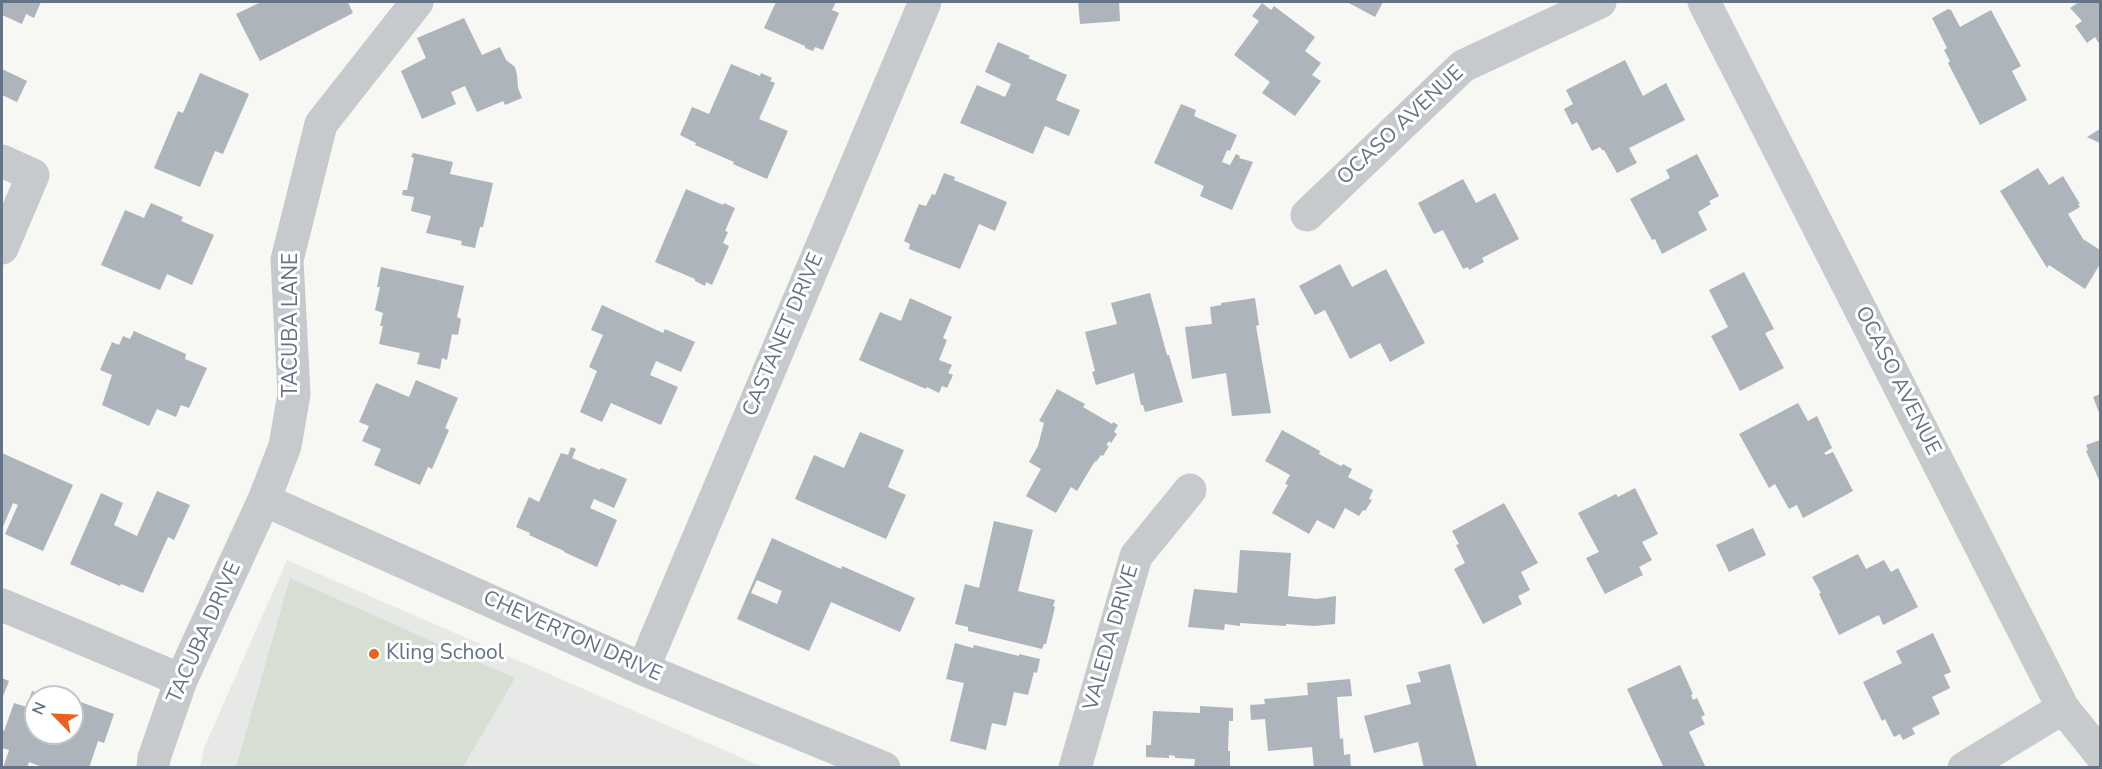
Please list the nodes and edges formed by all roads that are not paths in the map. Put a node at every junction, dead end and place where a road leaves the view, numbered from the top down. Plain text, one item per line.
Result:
1 (417, 2) edge
2 (925, 2) edge
3 (1600, 2) edge
4 (1704, 2) edge
5 (2, 161) edge
6 (1307, 215) dead end
7 (2, 248) edge
8 (1190, 490) dead end
9 (264, 500) junction
10 (2, 605) edge
11 (643, 669) junction
12 (182, 680) junction
13 (2062, 708) junction
14 (2100, 754) edge
15 (153, 768) edge
16 (884, 768) edge
17 (1075, 768) edge
18 (1964, 768) edge

1 - 9 street, TACUBA LANE
2 - 11 street, CASTANET DRIVE
3 - 6 street, OCASO AVENUE
4 - 13 street, OCASO AVENUE
5 - 7 street
8 - 17 street, VALEDA DRIVE
9 - 11 street, CHEVERTON DRIVE
9 - 12 street, TACUBA DRIVE
10 - 12 street
11 - 16 street, CHEVERTON DRIVE
12 - 15 street, TACUBA DRIVE
13 - 14 street, OCASO AVENUE
13 - 18 street

